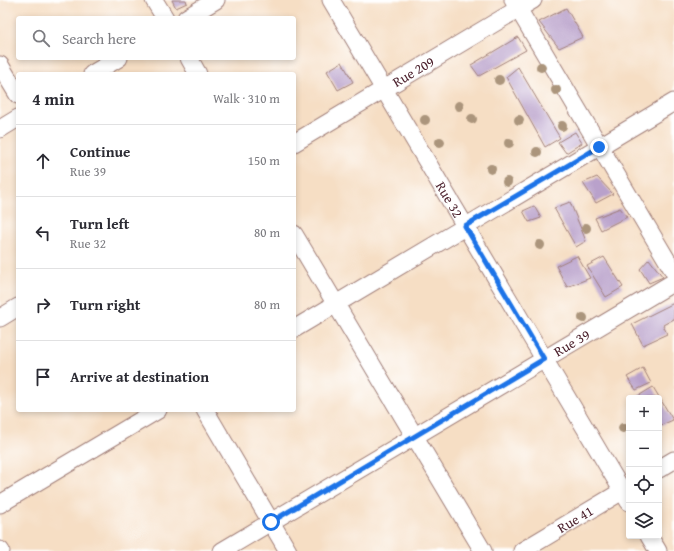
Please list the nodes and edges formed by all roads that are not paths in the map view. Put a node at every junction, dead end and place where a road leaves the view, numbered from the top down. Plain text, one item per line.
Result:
1 (154, 0) edge
2 (216, 0) edge
3 (331, 0) edge
4 (533, 0) edge
5 (515, 4) edge
6 (164, 16) edge
7 (189, 16) edge
8 (116, 60) edge
9 (190, 60) edge
10 (0, 65) edge
11 (95, 72) edge
12 (197, 72) edge
13 (384, 89) junction
14 (16, 92) edge
15 (674, 102) edge
16 (16, 119) edge
17 (0, 129) edge
18 (296, 142) edge
19 (599, 147) junction
20 (465, 226) junction
21 (296, 237) edge
22 (674, 272) edge
23 (674, 282) edge
24 (336, 304) junction
25 (16, 308) edge
26 (0, 318) edge
27 (296, 328) edge
28 (544, 359) junction
29 (155, 412) edge
30 (206, 412) edge
31 (414, 436) junction
32 (674, 460) edge
33 (662, 467) edge
34 (626, 492) edge
35 (626, 495) edge
36 (0, 504) edge
37 (271, 522) junction
38 (651, 539) edge
39 (222, 551) edge
40 (288, 551) edge
41 (483, 551) edge
42 (522, 551) edge
43 (658, 551) edge

1 - 6 street
2 - 7 street
3 - 13 street, Rue 32
4 - 5 street, Rue 209
5 - 13 street, Rue 209
5 - 19 street
8 - 11 street
9 - 12 street
10 - 14 street
13 - 18 street, Rue 209
13 - 20 street, Rue 32
15 - 19 street
16 - 17 street
19 - 20 street
19 - 22 street
20 - 24 street
20 - 28 street, Rue 32
21 - 24 street
23 - 28 street, Rue 39
24 - 27 street
24 - 31 street
25 - 26 street
28 - 31 street, Rue 39
28 - 34 street, Rue 32
29 - 36 street
30 - 37 street
31 - 37 street, Rue 39
31 - 41 street
32 - 33 street
35 - 42 street, Rue 41
37 - 39 street, Rue 39
37 - 40 street
38 - 43 street

